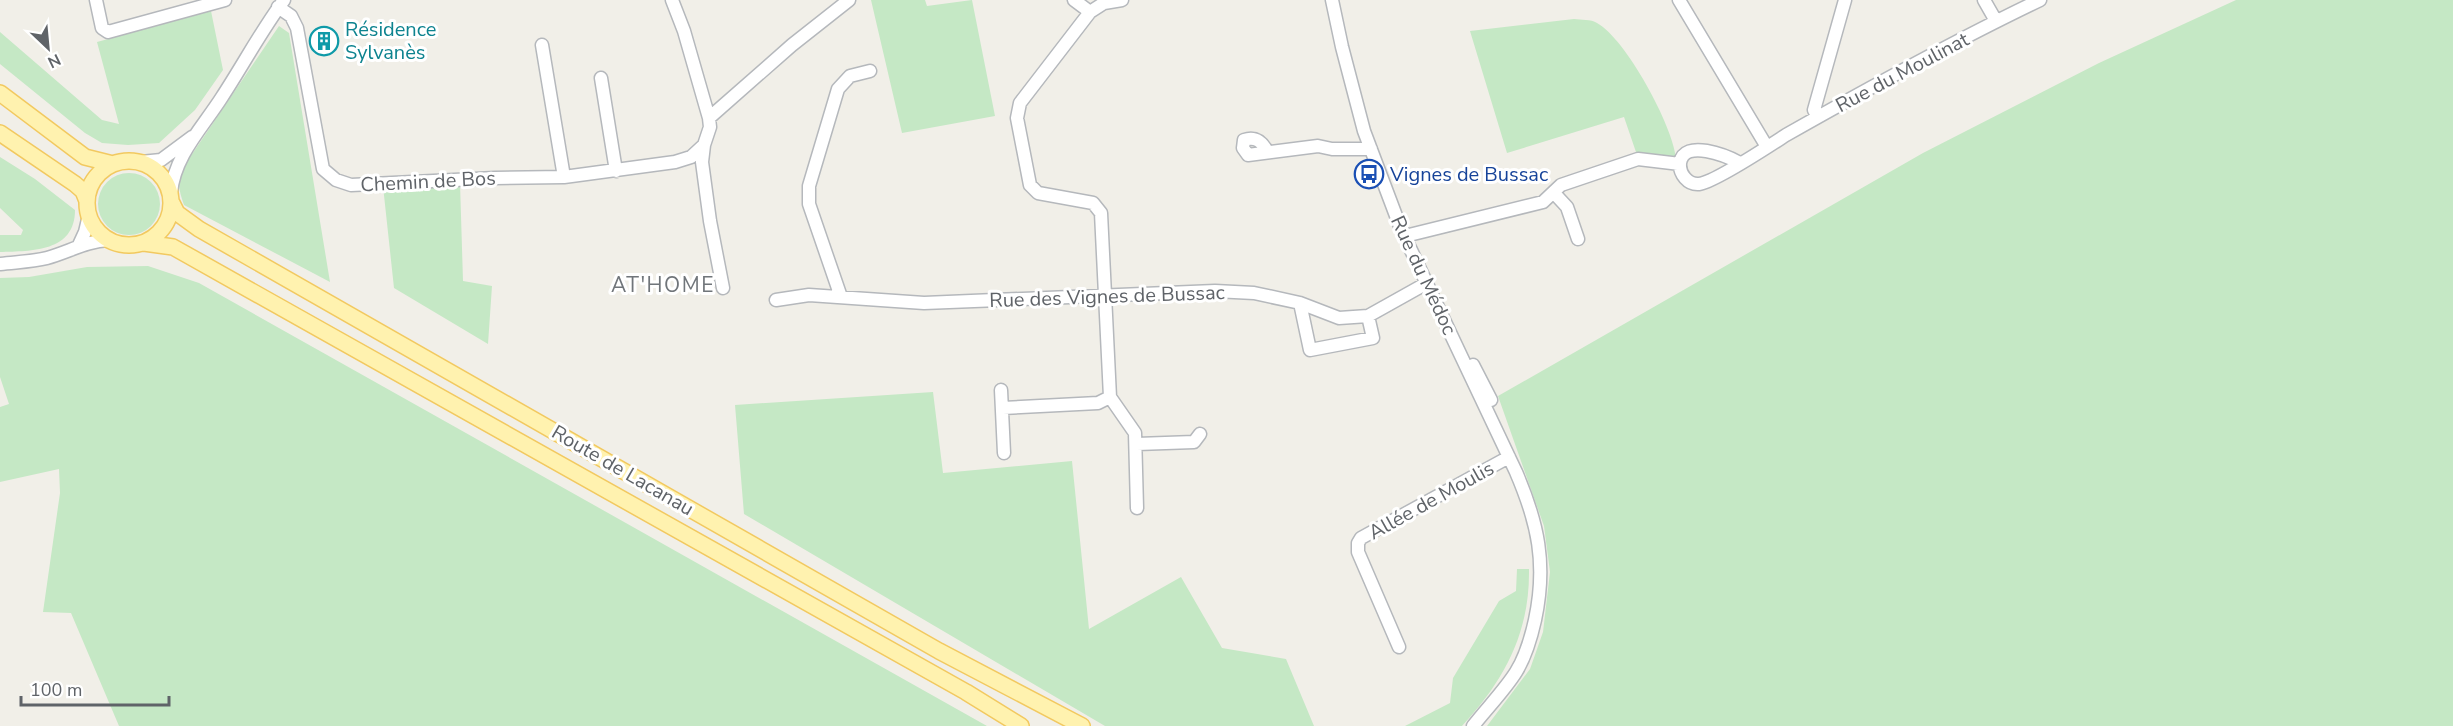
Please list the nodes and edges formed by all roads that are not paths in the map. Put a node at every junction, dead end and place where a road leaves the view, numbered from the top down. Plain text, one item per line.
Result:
1 (96, 0) edge
2 (225, 0) edge
3 (672, 0) edge
4 (849, 0) edge
5 (1074, 0) edge
6 (1122, 0) edge
7 (1332, 0) edge
8 (1679, 0) edge
9 (1845, 0) edge
10 (1984, 0) edge
11 (2040, 0) edge
12 (281, 4) edge
13 (1090, 12) junction
14 (1996, 21) junction
15 (542, 45) dead end
16 (870, 71) dead end
17 (601, 78) dead end
18 (0, 93) edge
19 (1818, 117) junction
20 (709, 118) junction
21 (0, 133) edge
22 (195, 134) junction
23 (704, 145) junction
24 (1767, 147) junction
25 (1371, 149) junction
26 (1267, 151) dead end
27 (141, 162) junction
28 (1740, 163) junction
29 (112, 164) junction
30 (1680, 164) junction
31 (616, 171) junction
32 (564, 177) junction
33 (1554, 193) junction
34 (171, 198) junction
35 (88, 208) junction
36 (1405, 236) junction
37 (1578, 239) dead end
38 (109, 240) junction
39 (144, 243) junction
40 (79, 245) junction
41 (0, 264) edge
42 (1427, 283) junction
43 (723, 288) dead end
44 (1105, 294) junction
45 (841, 297) junction
46 (776, 300) dead end
47 (1300, 303) junction
48 (1368, 316) junction
49 (1001, 390) dead end
50 (1110, 397) junction
51 (1003, 408) junction
52 (1200, 434) dead end
53 (1137, 444) junction
54 (1004, 453) dead end
55 (1509, 457) junction
56 (1137, 508) dead end
57 (1398, 647) dead end
58 (1022, 726) edge
59 (1082, 726) edge
60 (1473, 726) edge

1 - 2 street
3 - 20 street
4 - 20 street
5 - 13 street
6 - 13 street
7 - 25 street, Rue du Médoc
8 - 24 street
9 - 19 street
10 - 14 street
11 - 14 street, Rue du Moulinat
12 - 22 street
12 - 32 street, Chemin de Bos
13 - 44 street
14 - 19 street, Rue du Moulinat
15 - 32 street
16 - 45 street
17 - 31 street
18 - 29 main road
19 - 24 street, Rue du Moulinat
20 - 23 street
21 - 35 main road
22 - 27 street
22 - 34 street
23 - 31 street, Chemin de Bos
23 - 43 street
24 - 28 street, Rue du Moulinat
25 - 26 street
25 - 36 street, Rue du Médoc
27 - 29 main road
27 - 34 main road
28 - 30 street
28 - 30 street, Rue du Moulinat
29 - 35 main road
30 - 33 street
31 - 32 street, Chemin de Bos
33 - 36 street
33 - 37 street
34 - 39 main road
34 - 59 main road, Route de Lacanau
35 - 38 main road
35 - 40 street
36 - 42 street, Rue du Médoc
38 - 39 main road
38 - 40 street
39 - 58 main road, Route de Lacanau
40 - 41 street
42 - 48 street, Rue des Vignes de Bussac
42 - 55 street, Rue du Médoc
44 - 45 street, Rue des Vignes de Bussac
44 - 47 street, Rue des Vignes de Bussac
44 - 50 street
45 - 46 street, Rue des Vignes de Bussac
47 - 48 street, Rue des Vignes de Bussac
47 - 48 street
49 - 51 street
50 - 51 street
50 - 53 street
51 - 54 street
52 - 53 street
53 - 56 street
55 - 57 street, Allée de Moulis
55 - 60 street, Rue du Médoc

